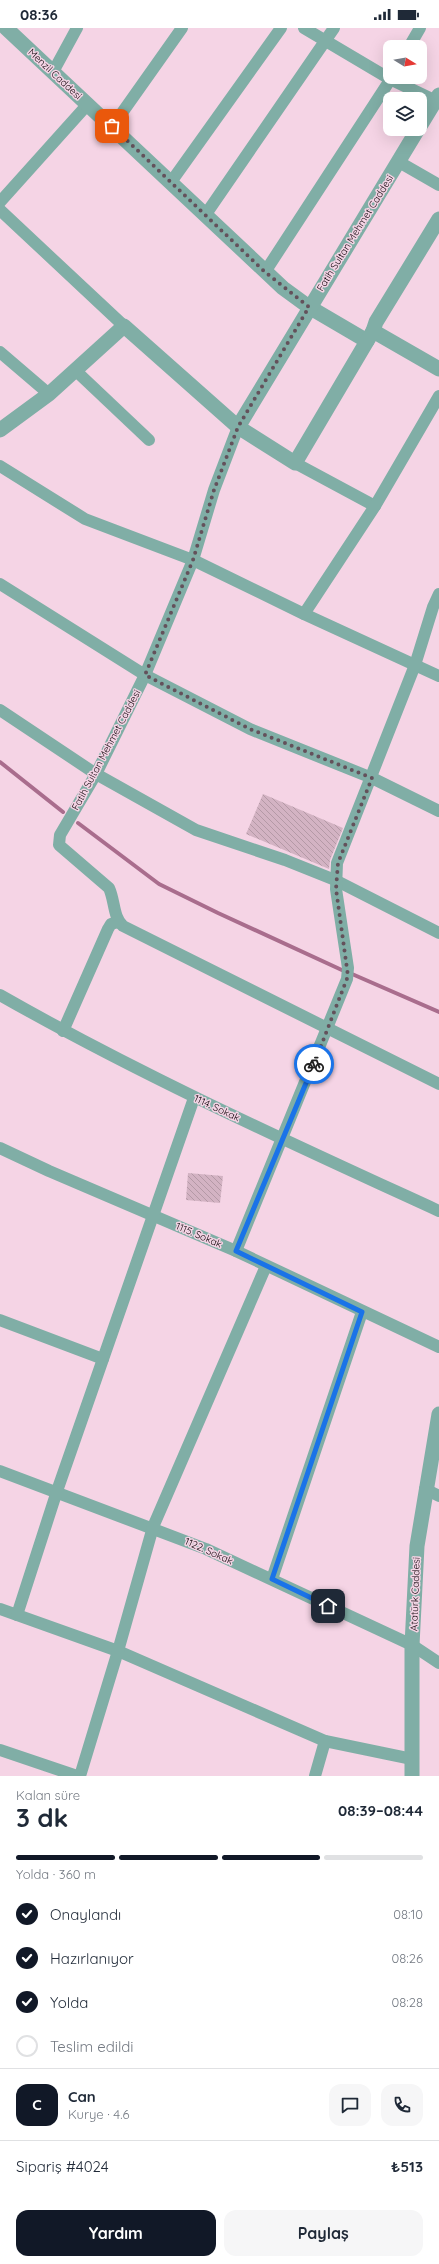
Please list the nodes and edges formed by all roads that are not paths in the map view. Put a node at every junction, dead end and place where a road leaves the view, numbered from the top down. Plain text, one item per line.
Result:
1 (6, 28) edge
2 (76, 28) edge
3 (182, 28) edge
4 (281, 28) edge
5 (304, 28) edge
6 (334, 28) edge
7 (420, 28) edge
8 (413, 40) edge
9 (326, 41) junction
10 (53, 72) junction
11 (383, 73) edge
12 (387, 84) edge
13 (405, 84) edge
14 (437, 98) edge
15 (88, 104) junction
16 (427, 114) edge
17 (112, 126) junction
18 (414, 136) edge
19 (399, 162) junction
20 (171, 182) junction
21 (439, 185) edge
22 (0, 202) edge
23 (0, 210) edge
24 (206, 214) junction
25 (439, 219) edge
26 (265, 272) junction
27 (309, 307) junction
28 (124, 326) junction
29 (370, 336) junction
30 (0, 352) edge
31 (439, 368) edge
32 (75, 370) junction
33 (49, 394) junction
34 (439, 396) edge
35 (238, 427) junction
36 (0, 430) edge
37 (149, 440) dead end
38 (295, 463) junction
39 (0, 466) edge
40 (375, 506) junction
41 (193, 560) junction
42 (0, 584) edge
43 (439, 594) edge
44 (304, 614) junction
45 (415, 665) junction
46 (145, 675) junction
47 (439, 676) edge
48 (0, 710) edge
49 (96, 774) junction
50 (372, 778) junction
51 (439, 811) edge
52 (335, 880) junction
53 (118, 922) junction
54 (439, 933) edge
55 (0, 995) edge
56 (327, 1030) junction
57 (63, 1031) junction
58 (439, 1084) edge
59 (194, 1098) junction
60 (283, 1139) junction
61 (0, 1148) edge
62 (439, 1211) edge
63 (154, 1216) junction
64 (236, 1251) junction
65 (266, 1266) junction
66 (362, 1312) junction
67 (0, 1320) edge
68 (439, 1347) edge
69 (103, 1359) junction
70 (439, 1414) edge
71 (0, 1471) edge
72 (425, 1489) junction
73 (57, 1491) junction
74 (439, 1496) edge
75 (153, 1527) junction
76 (272, 1579) junction
77 (0, 1609) edge
78 (17, 1615) junction
79 (412, 1645) junction
80 (118, 1651) junction
81 (439, 1663) edge
82 (325, 1741) junction
83 (0, 1750) edge
84 (412, 1759) junction
85 (78, 1776) edge
86 (315, 1776) edge
87 (412, 1776) edge

1 - 10 street, Menzil Caddesi
2 - 10 street
3 - 17 street
4 - 20 street
5 - 9 street
6 - 9 street
7 - 8 street
9 - 11 street
9 - 24 street
10 - 15 street, Menzil Caddesi
12 - 26 street
13 - 14 street
14 - 16 street
15 - 17 street, Menzil Caddesi
15 - 22 street
17 - 20 street, Menzil Caddesi
18 - 19 street, Fatih Sultan Mehmet Caddesi
19 - 21 street
19 - 27 street, Fatih Sultan Mehmet Caddesi
20 - 24 street, Menzil Caddesi
23 - 28 street
24 - 26 street, Menzil Caddesi
25 - 29 street
26 - 27 street, Menzil Caddesi
27 - 29 street, Menzil Caddesi
27 - 35 street, Fatih Sultan Mehmet Caddesi
28 - 32 street
28 - 35 street
29 - 31 street, Menzil Caddesi
29 - 38 street
30 - 33 street
32 - 33 street
32 - 37 street
33 - 36 street
34 - 40 street
35 - 38 street
35 - 41 street, Fatih Sultan Mehmet Caddesi
38 - 40 street
39 - 41 street
40 - 44 street
41 - 44 street
41 - 46 street, Fatih Sultan Mehmet Caddesi
42 - 46 street
43 - 45 street
44 - 45 street
45 - 47 street
45 - 50 street
46 - 49 street, Fatih Sultan Mehmet Caddesi
46 - 50 street
48 - 49 street
49 - 52 street
49 - 53 street, Fatih Sultan Mehmet Caddesi
50 - 51 street
50 - 52 street
52 - 54 street
52 - 56 street
53 - 56 street
53 - 57 street
55 - 57 street, 1114. Sokak
56 - 58 street
56 - 60 street
57 - 59 street, 1114. Sokak
59 - 60 street, 1114. Sokak
59 - 63 street
60 - 62 street, 1114. Sokak
60 - 64 street
61 - 63 street, 1115. Sokak
63 - 64 street, 1115. Sokak
63 - 69 street
64 - 65 street, 1115. Sokak
65 - 66 street, 1115. Sokak
65 - 75 street
66 - 68 street, 1115. Sokak
66 - 76 street
67 - 69 street
69 - 73 street
70 - 72 street, Atatürk Caddesi
71 - 73 street, 1122. Sokak
72 - 74 street
72 - 79 street, Atatürk Caddesi
73 - 75 street, 1122. Sokak
73 - 78 street
75 - 76 street, 1122. Sokak
75 - 80 street
76 - 79 street, 1122. Sokak
77 - 78 street
78 - 80 street
79 - 81 street, 1122. Sokak
79 - 84 street, Atatürk Caddesi
80 - 82 street
80 - 85 street
82 - 84 street
82 - 86 street
83 - 85 street
84 - 87 street, Atatürk Caddesi

